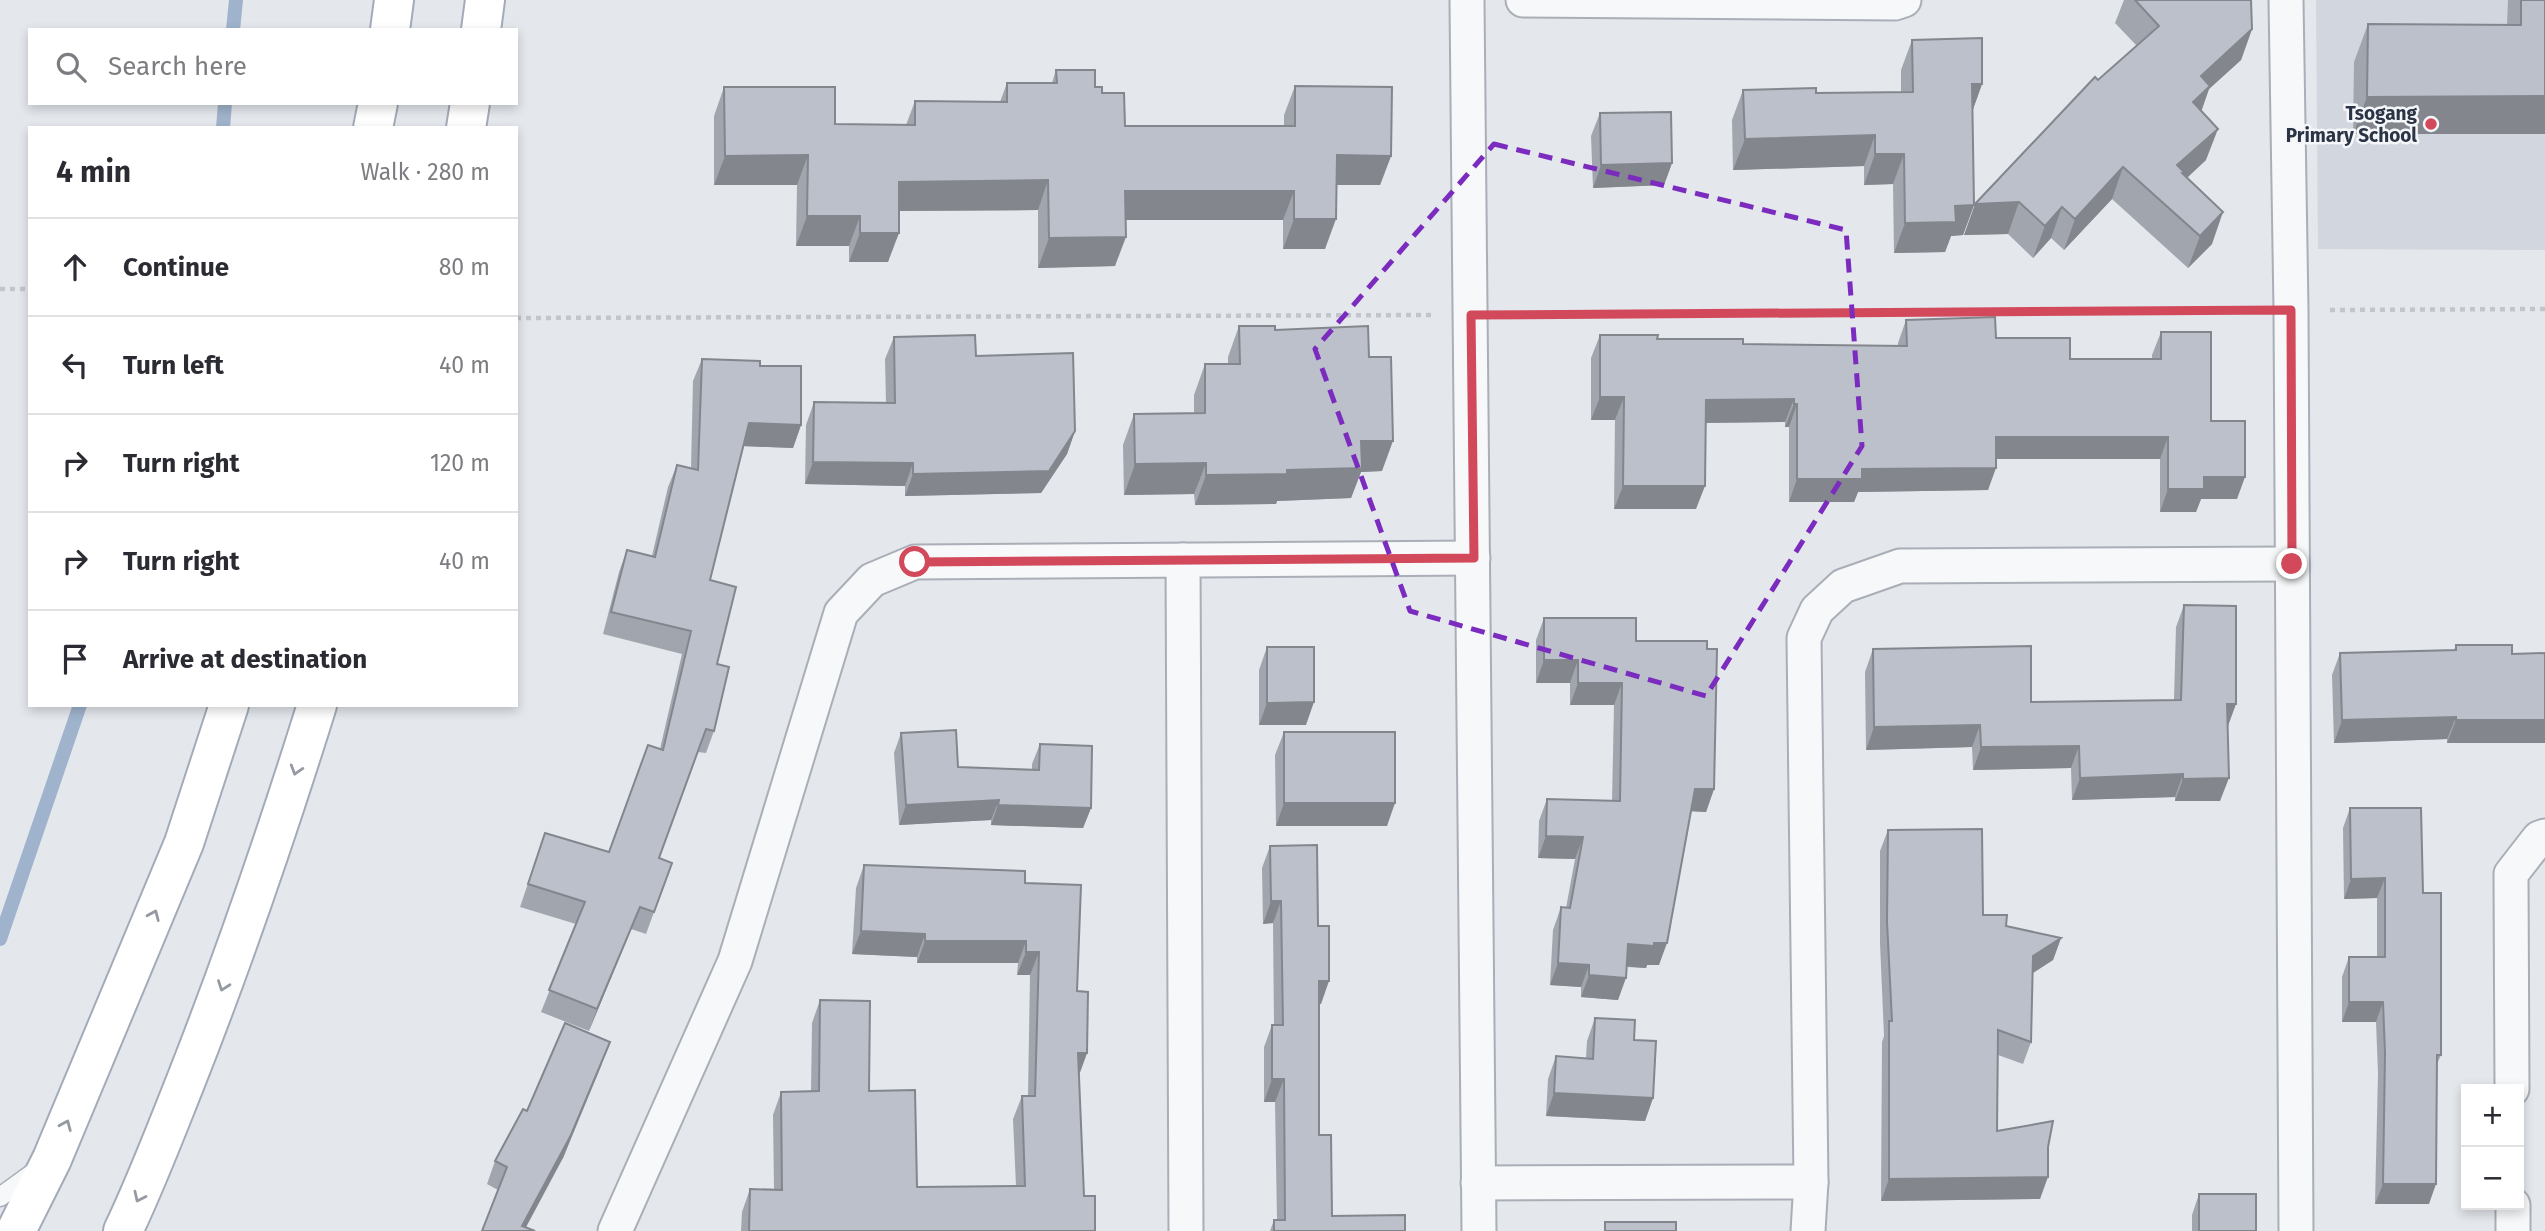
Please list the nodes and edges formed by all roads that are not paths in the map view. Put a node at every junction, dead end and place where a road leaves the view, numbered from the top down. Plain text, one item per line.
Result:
1 (394, 0) edge
2 (485, 0) edge
3 (1467, 0) edge
4 (1523, 0) edge
5 (1904, 0) edge
6 (2286, 0) edge
7 (390, 28) edge
8 (481, 28) edge
9 (378, 105) edge
10 (470, 105) edge
11 (373, 126) edge
12 (466, 126) edge
13 (1474, 558) junction
14 (1183, 560) junction
15 (2292, 564) junction
16 (228, 707) edge
17 (316, 707) edge
18 (2545, 836) edge
19 (2512, 1084) edge
20 (52, 1159) junction
21 (1811, 1182) junction
22 (1478, 1183) junction
23 (0, 1197) edge
24 (2512, 1210) edge
25 (16, 1231) edge
26 (123, 1231) edge
27 (615, 1231) edge
28 (1186, 1231) edge
29 (1479, 1231) edge
30 (1808, 1231) edge
31 (2296, 1231) edge
32 (2513, 1231) edge

1 - 7 main road
2 - 8 main road
3 - 13 street
4 - 5 street
6 - 15 street
9 - 11 main road
10 - 12 main road
13 - 14 street
13 - 22 street
14 - 27 street
14 - 28 street
15 - 21 street
15 - 31 street
20 -> 16 main road
17 -> 26 main road
18 - 19 street
20 - 23 lane
20 - 25 main road
21 - 22 street
21 - 30 street
22 - 29 street
24 - 32 street

